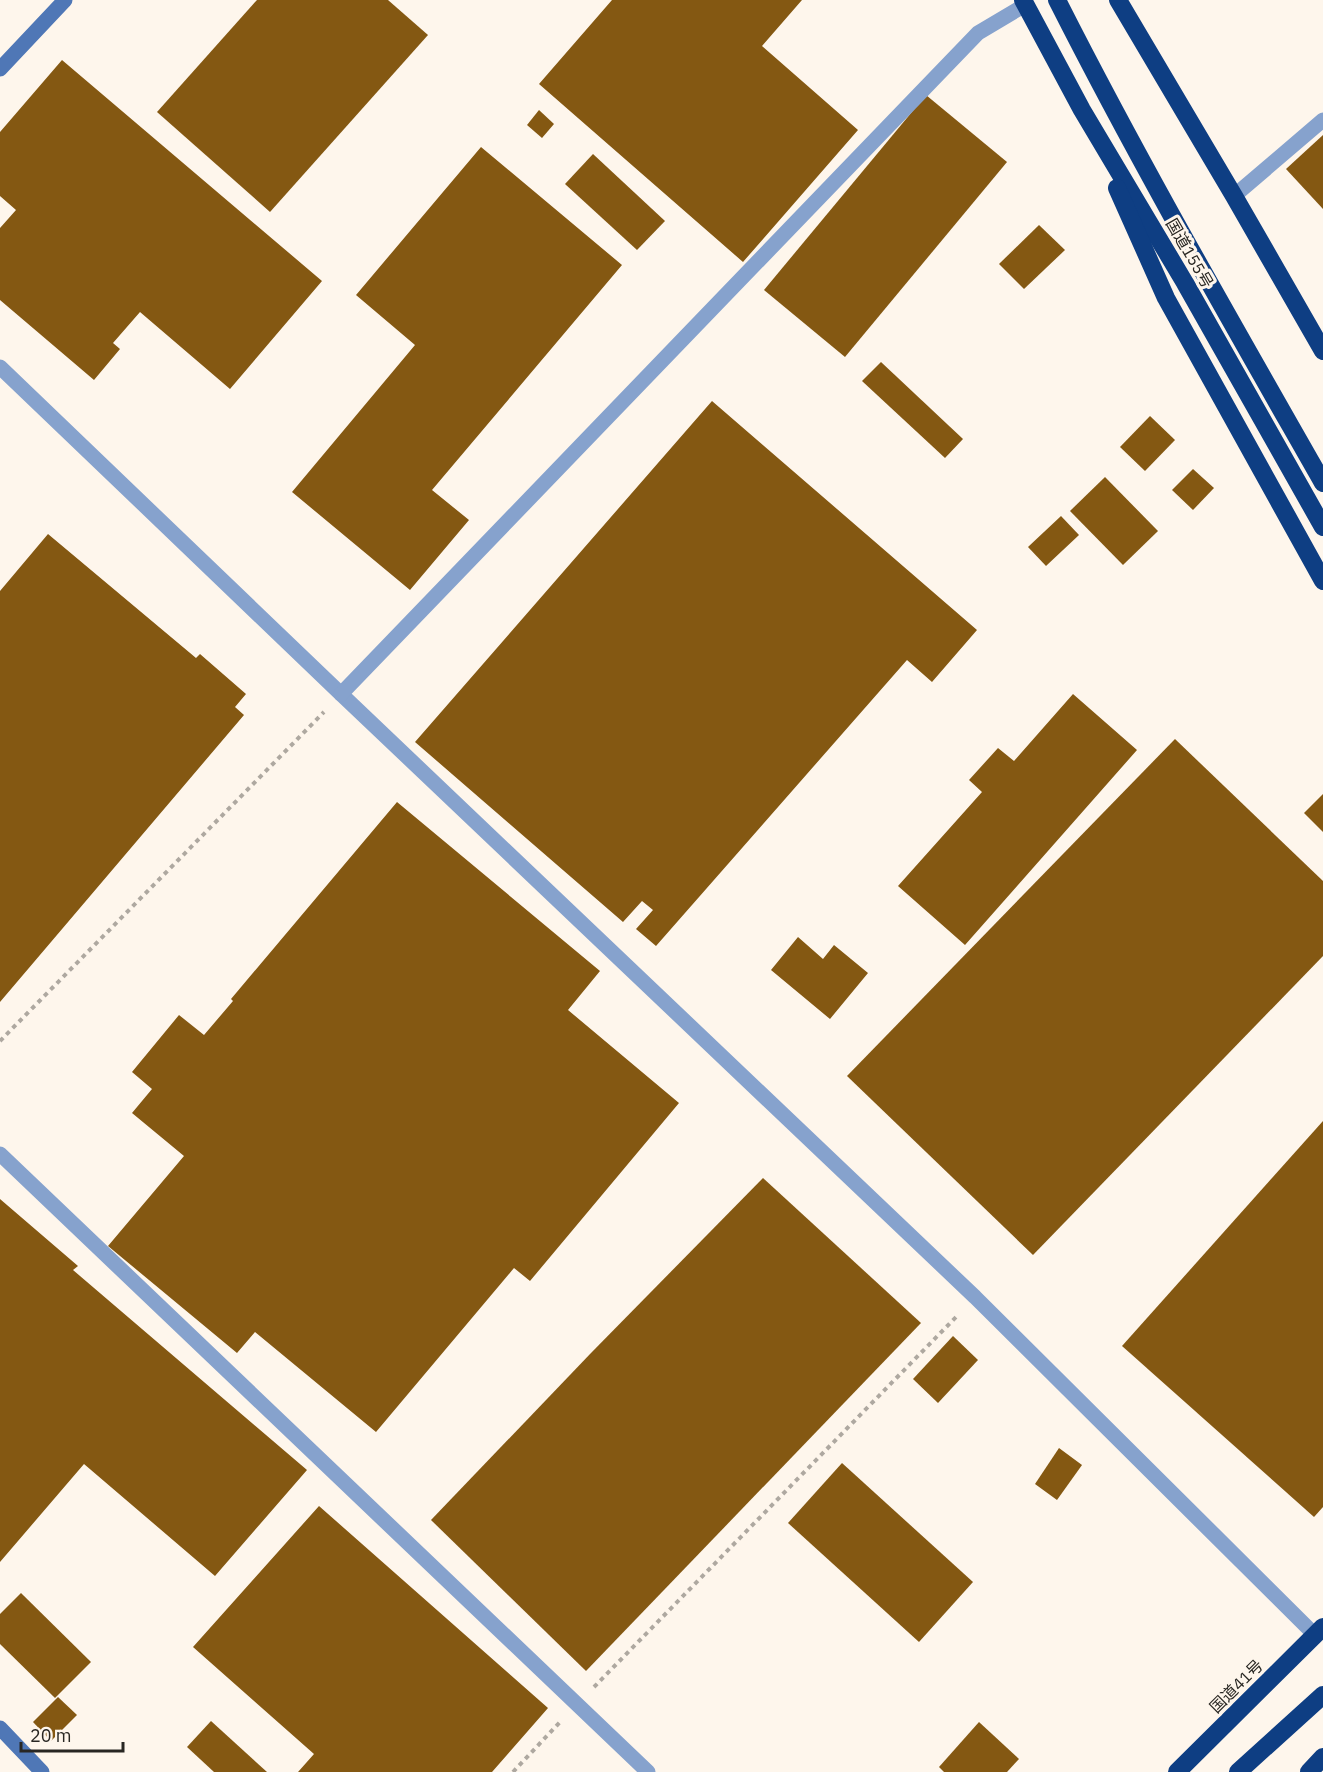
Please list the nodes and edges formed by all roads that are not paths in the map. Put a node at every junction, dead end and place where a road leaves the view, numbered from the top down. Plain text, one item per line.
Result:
1 (65, 0) edge
2 (1057, 0) edge
3 (1118, 0) edge
4 (1024, 2) edge
5 (0, 69) edge
6 (1083, 110) junction
7 (1323, 120) edge
8 (1234, 196) junction
9 (1323, 351) edge
10 (0, 367) edge
11 (1323, 483) edge
12 (1323, 527) edge
13 (1323, 581) edge
14 (341, 694) junction
15 (0, 1154) edge
16 (1319, 1631) edge
17 (1323, 1695) edge
18 (0, 1728) edge
19 (1323, 1757) edge
20 (42, 1772) edge
21 (648, 1772) edge
22 (1177, 1772) edge
23 (1238, 1772) edge
24 (1309, 1772) edge

1 - 5 main road
2 - 11 highway, 国道155号
3 - 8 highway
4 - 6 highway, 国道155号
4 - 14 street
6 - 12 highway, 国道155号
6 - 13 highway
7 - 8 street
8 - 9 highway
10 - 14 street
14 - 16 street
15 - 21 street
16 - 22 highway, 国道41号
17 - 23 highway
18 - 20 main road
19 - 24 highway

